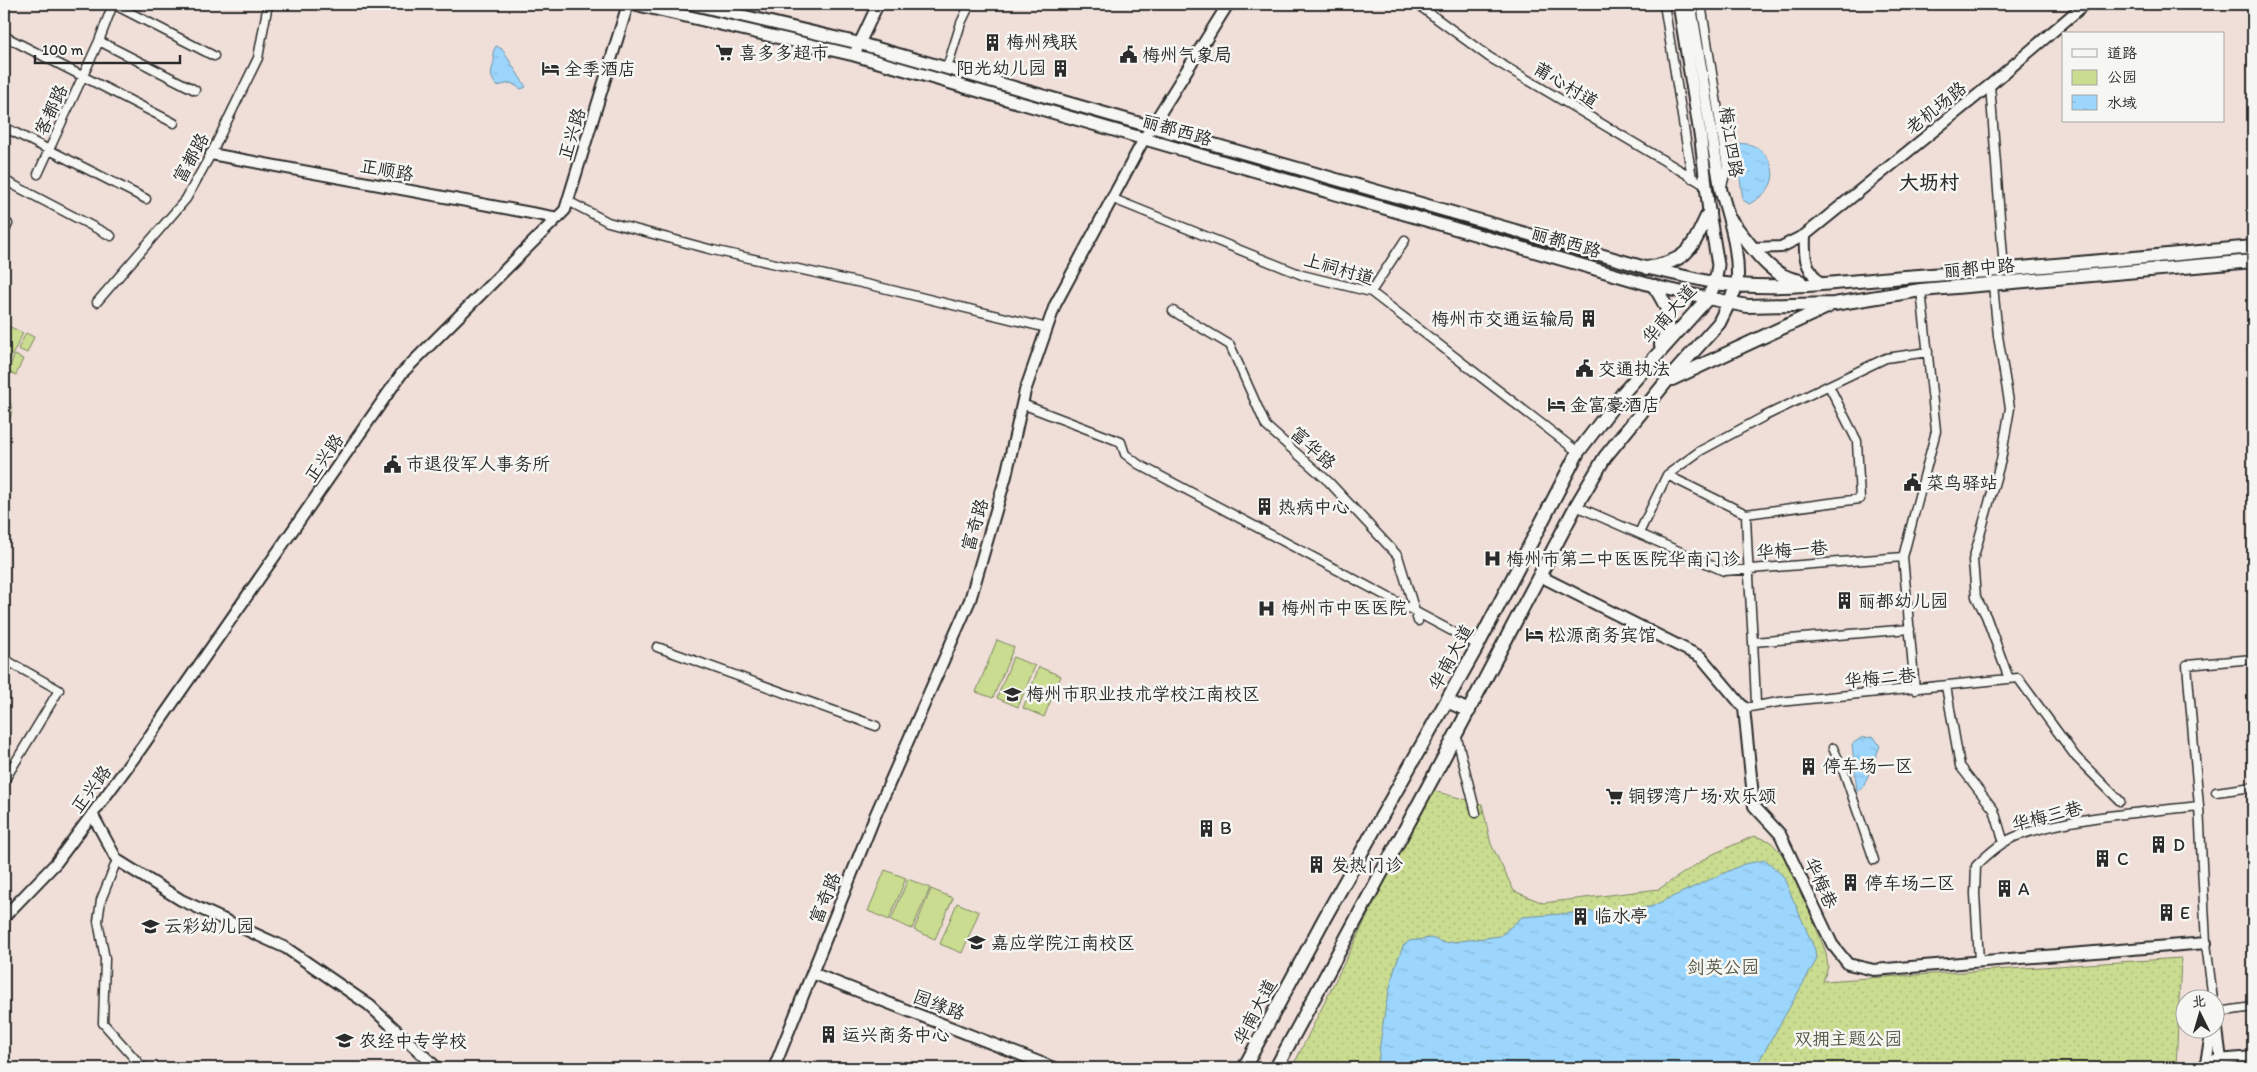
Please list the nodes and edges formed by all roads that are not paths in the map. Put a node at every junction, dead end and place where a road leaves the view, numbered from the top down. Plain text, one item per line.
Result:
1 (113, 4) edge
2 (268, 4) edge
3 (628, 4) edge
4 (634, 4) edge
5 (692, 4) edge
6 (878, 4) edge
7 (970, 4) edge
8 (1228, 4) edge
9 (1417, 4) edge
10 (1664, 4) edge
11 (1679, 4) edge
12 (1690, 4) edge
13 (1702, 4) edge
14 (2085, 4) edge
15 (2250, 4) edge
16 (2253, 7) edge
17 (4, 36) edge
18 (99, 41) junction
19 (858, 42) junction
20 (854, 55) junction
21 (214, 56) dead end
22 (947, 68) junction
23 (83, 76) junction
24 (1990, 85) junction
25 (195, 90) dead end
26 (174, 123) dead end
27 (4, 127) edge
28 (1152, 127) junction
29 (1144, 139) junction
30 (49, 150) junction
31 (211, 154) junction
32 (38, 174) dead end
33 (1692, 178) junction
34 (4, 180) edge
35 (1705, 184) junction
36 (1721, 191) junction
37 (1111, 198) junction
38 (146, 199) dead end
39 (568, 201) junction
40 (1709, 212) junction
41 (558, 218) junction
42 (1730, 220) junction
43 (6, 223) edge
44 (4, 232) edge
45 (1805, 235) junction
46 (111, 236) dead end
47 (1405, 240) dead end
48 (2253, 247) edge
49 (1753, 248) junction
50 (2253, 261) edge
51 (1647, 268) junction
52 (2004, 270) junction
53 (1715, 283) junction
54 (1820, 284) junction
55 (1993, 285) junction
56 (1654, 286) junction
57 (1736, 286) junction
58 (1921, 290) junction
59 (1371, 292) junction
60 (1708, 298) junction
61 (97, 302) dead end
62 (1729, 303) junction
63 (1834, 304) junction
64 (1173, 311) dead end
65 (1047, 328) junction
66 (1928, 352) junction
67 (1654, 358) junction
68 (1666, 382) junction
69 (1829, 386) junction
70 (1022, 404) junction
71 (1578, 452) junction
72 (1667, 475) junction
73 (1576, 506) junction
74 (1746, 514) junction
75 (1640, 531) dead end
76 (1903, 557) junction
77 (1748, 568) junction
78 (1540, 576) junction
79 (1418, 621) dead end
80 (1910, 629) junction
81 (1754, 642) junction
82 (1478, 645) junction
83 (656, 647) dead end
84 (4, 659) edge
85 (2253, 659) edge
86 (2009, 679) junction
87 (1946, 686) junction
88 (1915, 690) junction
89 (1446, 701) junction
90 (1756, 705) junction
91 (1744, 708) junction
92 (1468, 711) junction
93 (876, 726) dead end
94 (1456, 734) junction
95 (1833, 748) dead end
96 (4, 781) edge
97 (2253, 787) edge
98 (2216, 792) dead end
99 (2120, 801) dead end
100 (2199, 806) junction
101 (1476, 812) dead end
102 (92, 814) junction
103 (2004, 843) junction
104 (117, 860) junction
105 (1874, 860) dead end
106 (4, 917) edge
107 (2206, 943) junction
108 (1979, 960) junction
109 (812, 973) junction
110 (2212, 990) edge
111 (2253, 1007) edge
112 (2224, 1012) edge
113 (2210, 1040) edge
114 (2219, 1040) edge
115 (2253, 1057) edge
116 (2220, 1064) edge
117 (2206, 1065) edge
118 (143, 1068) edge
119 (437, 1068) edge
120 (774, 1068) edge
121 (1054, 1068) edge
122 (1244, 1068) edge
123 (1276, 1068) edge

1 - 18 street, 客都路
1 - 21 street
2 - 31 street, 富都路
3 - 39 street, 正兴路
4 - 20 main road, 丽都西路
5 - 19 main road, 丽都西路
6 - 19 street
7 - 22 street
8 - 28 street, 富奇路
9 - 33 street, 莆心村道
10 - 33 street
11 - 35 main road, 梅江四路
12 - 36 main road, 梅江四路
13 - 36 street
14 - 24 street, 老机场路
15 - 16 street
17 - 23 street
18 - 23 street, 客都路
18 - 25 street
19 - 20 street
19 - 22 main road, 丽都西路
20 - 29 main road, 丽都西路
22 - 28 main road, 丽都西路
23 - 26 street
23 - 30 street, 客都路
24 - 45 street, 老机场路
24 - 52 street
27 - 30 street
28 - 29 street, 富奇路
28 - 51 main road, 丽都西路
29 - 37 street, 富奇路
29 - 56 main road, 丽都西路
30 - 32 street, 客都路
30 - 38 street
31 - 41 street, 正顺路
31 - 61 street, 富都路
33 - 35 street, 莆心村道
34 - 46 street
35 - 40 main road, 梅江四路
36 - 42 main road, 梅江四路
37 - 59 street, 上祠村道
37 - 65 street, 富奇路
39 - 41 street, 正兴路
39 - 65 street
40 - 51 main road
40 - 53 main road, 梅江四路
41 - 102 street, 正兴路
42 - 49 main road
42 - 57 main road, 梅江四路
43 - 44 street
45 - 49 street, 老机场路
45 - 54 street
47 - 59 street
48 - 52 main road, 丽都中路
49 - 54 main road
50 - 55 main road, 丽都中路
51 - 53 main road, 丽都西路
52 - 54 main road, 丽都中路
53 - 57 main road, 丽都中路
53 - 60 main road, 华南大道
54 - 57 main road, 丽都中路
55 - 58 main road, 丽都中路
55 - 86 street
56 - 60 main road, 丽都西路
56 - 67 main road
57 - 62 main road
58 - 63 main road, 丽都中路
58 - 66 street
59 - 71 street, 上祠村道
60 - 62 main road, 丽都中路
60 - 67 main road, 华南大道
62 - 63 main road, 丽都中路
62 - 68 main road
63 - 68 main road
64 - 79 street, 富华路
65 - 70 street, 富奇路
66 - 69 street
66 - 76 street
67 - 71 main road, 华南大道
68 - 73 main road
69 - 72 street
69 - 74 street
70 - 82 street
70 - 109 street, 富奇路
71 - 82 main road, 华南大道
72 - 74 street
72 - 75 street
73 - 77 street, 华梅一巷
73 - 78 main road
74 - 77 street
76 - 77 street, 华梅一巷
76 - 80 street
77 - 81 street
78 - 91 street
78 - 92 main road
80 - 81 street
80 - 88 street
81 - 90 street
82 - 89 main road, 华南大道
83 - 93 street
84 - 96 street
85 - 100 street
86 - 87 street, 华梅二巷
86 - 99 street, 华梅二巷
87 - 88 street, 华梅二巷
87 - 103 street
88 - 90 street, 华梅二巷
89 - 92 main road
89 - 122 main road, 华南大道
90 - 91 street, 华梅二巷
91 - 108 street, 华梅巷
92 - 94 main road
94 - 101 street
94 - 123 main road
95 - 105 street
97 - 98 street
100 - 103 street, 华梅三巷
100 - 107 street
102 - 104 street
102 - 106 street, 正兴路
103 - 108 street, 华梅三巷
104 - 118 street
104 - 119 street
107 - 108 street, 华梅巷
107 - 110 street
109 - 120 street, 富奇路
109 - 121 street, 园缘路
111 - 112 street
113 - 117 street
114 - 116 street
115 - 116 street
116 - 117 street

